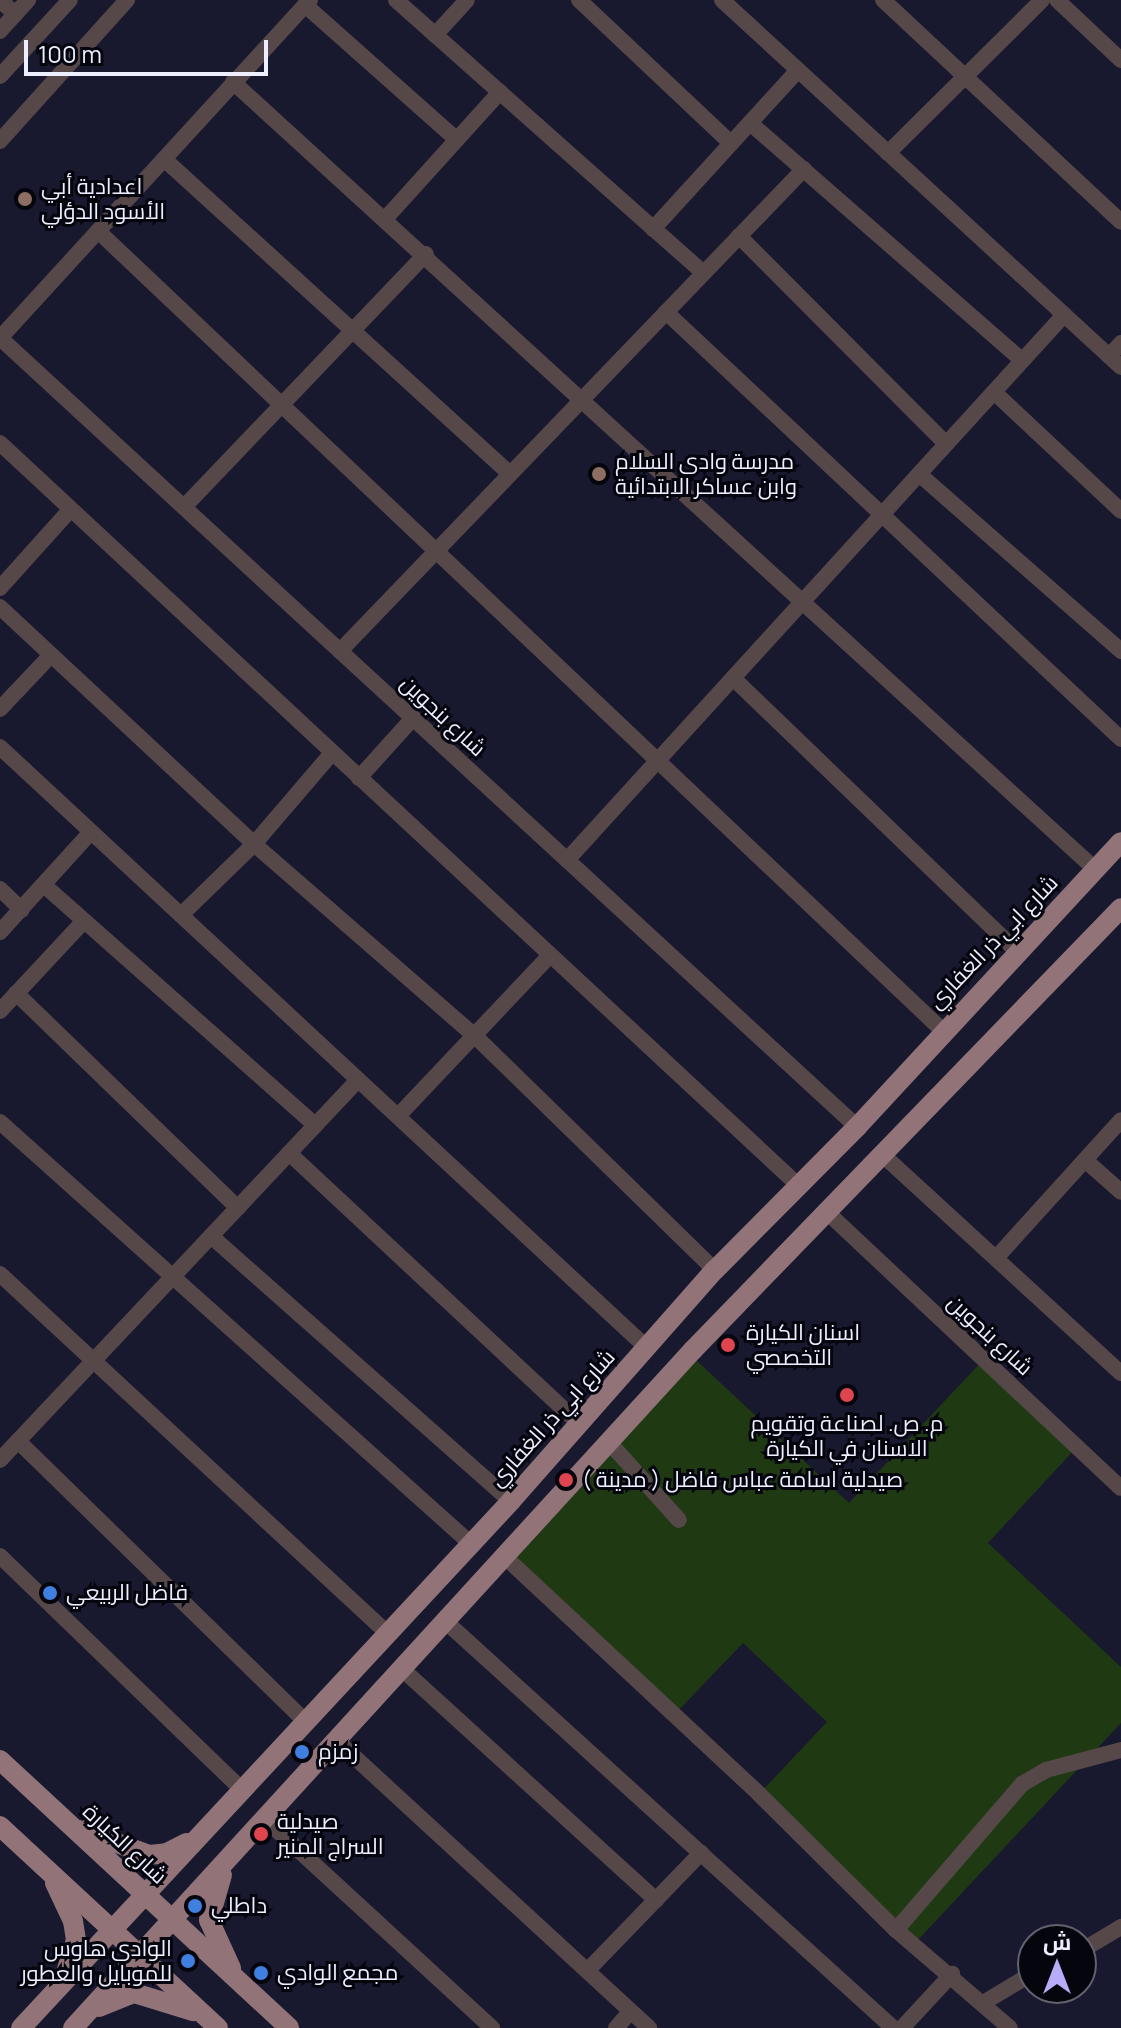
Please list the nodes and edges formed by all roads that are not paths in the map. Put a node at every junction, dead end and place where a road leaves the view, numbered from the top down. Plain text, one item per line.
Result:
1 (0, 0) edge
2 (28, 0) edge
3 (70, 0) edge
4 (127, 0) edge
5 (396, 0) edge
6 (467, 0) edge
7 (579, 0) edge
8 (722, 0) edge
9 (883, 0) edge
10 (1042, 0) edge
11 (1057, 0) edge
12 (307, 3) edge
13 (15, 14) junction
14 (0, 31) edge
15 (435, 35) junction
16 (1120, 56) edge
17 (798, 70) junction
18 (0, 76) edge
19 (965, 76) junction
20 (233, 82) junction
21 (500, 92) junction
22 (750, 123) junction
23 (457, 140) junction
24 (0, 141) edge
25 (731, 143) junction
26 (888, 153) junction
27 (164, 159) junction
28 (804, 169) junction
29 (386, 218) junction
30 (1121, 222) edge
31 (653, 229) junction
32 (98, 231) junction
33 (739, 236) junction
34 (426, 254) junction
35 (703, 273) junction
36 (666, 312) junction
37 (1064, 315) junction
38 (353, 330) junction
39 (0, 338) edge
40 (1121, 343) edge
41 (1022, 360) junction
42 (1115, 361) edge
43 (994, 392) junction
44 (583, 398) junction
45 (282, 405) junction
46 (0, 443) edge
47 (946, 444) junction
48 (510, 474) junction
49 (919, 474) junction
50 (184, 507) junction
51 (70, 510) junction
52 (1121, 511) edge
53 (882, 515) junction
54 (436, 551) junction
55 (0, 588) edge
56 (803, 601) junction
57 (0, 607) edge
58 (340, 651) junction
59 (1121, 651) edge
60 (51, 655) junction
61 (733, 678) junction
62 (0, 709) edge
63 (413, 718) junction
64 (1121, 739) edge
65 (0, 747) edge
66 (332, 753) junction
67 (657, 760) junction
68 (359, 778) junction
69 (91, 832) junction
70 (1121, 842) edge
71 (254, 844) junction
72 (567, 860) junction
73 (1096, 870) junction
74 (45, 886) junction
75 (0, 889) edge
76 (1121, 908) edge
77 (22, 910) junction
78 (181, 915) junction
79 (83, 922) junction
80 (0, 932) edge
81 (1018, 952) junction
82 (550, 955) junction
83 (16, 993) junction
84 (0, 1011) edge
85 (942, 1030) junction
86 (474, 1035) junction
87 (358, 1080) junction
88 (398, 1116) junction
89 (1121, 1120) edge
90 (0, 1122) edge
91 (315, 1125) junction
92 (857, 1127) junction
93 (289, 1153) junction
94 (885, 1157) junction
95 (1085, 1160) junction
96 (798, 1185) junction
97 (1121, 1192) edge
98 (238, 1208) junction
99 (829, 1214) junction
100 (211, 1236) junction
101 (996, 1258) junction
102 (715, 1270) junction
103 (0, 1274) edge
104 (173, 1277) junction
105 (647, 1348) junction
106 (94, 1361) junction
107 (1121, 1373) edge
108 (579, 1423) junction
109 (18, 1441) junction
110 (608, 1441) junction
111 (0, 1460) edge
112 (1121, 1488) edge
113 (516, 1494) junction
114 (546, 1510) junction
115 (679, 1520) dead end
116 (469, 1542) junction
117 (0, 1556) edge
118 (504, 1556) junction
119 (445, 1621) junction
120 (386, 1632) junction
121 (401, 1668) junction
122 (306, 1722) junction
123 (337, 1741) junction
124 (1121, 1750) edge
125 (0, 1760) edge
126 (242, 1790) junction
127 (267, 1821) junction
128 (71, 1825) junction
129 (0, 1826) edge
130 (198, 1837) junction
131 (701, 1853) junction
132 (230, 1859) junction
133 (47, 1869) junction
134 (144, 1894) junction
135 (656, 1900) junction
136 (172, 1920) junction
137 (112, 1929) junction
138 (1120, 1929) edge
139 (896, 1930) junction
140 (1097, 1942) edge
141 (139, 1955) junction
142 (588, 1970) junction
143 (952, 1974) junction
144 (236, 1979) junction
145 (1017, 1983) edge
146 (58, 1988) junction
147 (983, 2003) junction
148 (630, 2012) junction
149 (211, 2021) edge
150 (78, 2023) edge
151 (21, 2028) edge
152 (289, 2028) edge
153 (492, 2028) edge
154 (616, 2028) edge
155 (649, 2028) edge
156 (893, 2028) edge
157 (902, 2028) edge
158 (1010, 2028) edge

1 - 13 street
2 - 13 street
3 - 18 street
4 - 24 street
5 - 15 street
6 - 15 street
7 - 25 street
8 - 17 street
9 - 19 street
10 - 19 street
11 - 16 street
12 - 20 street
12 - 23 street
13 - 14 street
15 - 21 street
17 - 22 street
17 - 26 street
19 - 26 street
19 - 30 street
20 - 27 street
20 - 29 street
21 - 23 street
21 - 31 street
22 - 25 street
22 - 28 street
23 - 29 street
25 - 31 street
26 - 37 street
27 - 32 street
27 - 38 street
28 - 33 street
28 - 41 street
29 - 34 street
31 - 35 street
32 - 39 street
32 - 45 street
33 - 35 street
33 - 47 street
34 - 38 street
34 - 44 street
35 - 36 street
36 - 44 street
36 - 53 street
37 - 41 street
37 - 42 street
38 - 45 street
38 - 48 street
39 - 50 street, شارع بنجوين
40 - 42 street
41 - 43 street
43 - 47 street
43 - 52 street
44 - 48 street
44 - 56 street
45 - 50 street
45 - 54 street
46 - 51 street
47 - 49 street
48 - 54 street
49 - 53 street
49 - 59 street
50 - 58 street, شارع بنجوين
51 - 55 street
51 - 66 street
53 - 56 street
53 - 64 street
54 - 58 street
54 - 67 street
56 - 61 street
56 - 73 street
57 - 60 street
58 - 63 street, شارع بنجوين
60 - 62 street
60 - 71 street
61 - 67 street
61 - 81 street
63 - 68 street
63 - 72 street, شارع بنجوين
65 - 69 street
66 - 68 street
66 - 71 street
67 - 72 street
67 - 85 street
68 - 82 street
69 - 74 street
69 - 78 street
70 - 73 main road, شارع ابي ذر الغفاري
71 - 78 street
71 - 86 street
72 - 92 street, شارع بنجوين
73 - 81 main road, شارع ابي ذر الغفاري
74 - 77 street
74 - 79 street
75 - 77 street
76 - 94 main road
77 - 80 street
78 - 87 street
79 - 83 street
79 - 91 street
81 - 85 main road, شارع ابي ذر الغفاري
82 - 86 street
82 - 96 street
83 - 84 street
83 - 98 street
85 - 92 main road, شارع ابي ذر الغفاري
86 - 88 street
86 - 102 street
87 - 88 street
87 - 91 street
88 - 105 street
89 - 95 street
90 - 104 street
91 - 93 street
92 - 96 main road, شارع ابي ذر الغفاري
93 - 98 street
93 - 108 street
94 - 99 main road
94 - 101 street
95 - 97 street
95 - 101 street
96 - 102 main road, شارع ابي ذر الغفاري
98 - 100 street
99 - 110 main road
99 - 112 street, شارع بنجوين
100 - 104 street
100 - 113 street
101 - 107 street
102 - 105 main road, شارع ابي ذر الغفاري
103 - 106 street
104 - 106 street
104 - 116 street
105 - 108 main road, شارع ابي ذر الغفاري
106 - 109 street
106 - 120 street
108 - 113 main road, شارع ابي ذر الغفاري
109 - 111 street
109 - 122 street
110 - 114 main road
110 - 115 street
113 - 114 main road
113 - 116 main road, شارع ابي ذر الغفاري
114 - 118 main road
116 - 120 main road, شارع ابي ذر الغفاري
117 - 126 street
118 - 119 main road
118 - 139 street
119 - 121 main road
119 - 131 street
120 - 122 main road, شارع ابي ذر الغفاري
121 - 123 main road
121 - 135 street
122 - 126 main road, شارع ابي ذر الغفاري
123 - 127 main road
123 - 142 street
124 - 139 street
125 - 128 main road, شارع الكيارة
126 - 130 main road, شارع ابي ذر الغفاري
127 - 132 main road
127 - 153 street
128 - 130 main road
128 - 134 main road, شارع الكيارة
129 - 133 main road
130 - 134 main road, شارع ابي ذر الغفاري
131 - 135 street
131 - 156 street
132 - 136 main road
132 - 144 main road
133 - 137 main road
133 - 146 main road
134 - 136 main road, شارع الكيارة
134 - 137 main road, شارع ابي ذر الغفاري
135 - 142 street
136 - 141 main road
136 - 144 main road, شارع الكيارة
137 - 141 main road
137 - 146 main road, شارع ابي ذر الغفاري
138 - 140 street
139 - 143 street
141 - 149 main road
141 - 150 main road
142 - 148 street
143 - 147 street
143 - 157 street
144 - 152 main road, شارع الكيارة
145 - 147 street
146 - 151 main road, شارع ابي ذر الغفاري
147 - 158 street
148 - 154 street
148 - 155 street
149 - 150 main road

